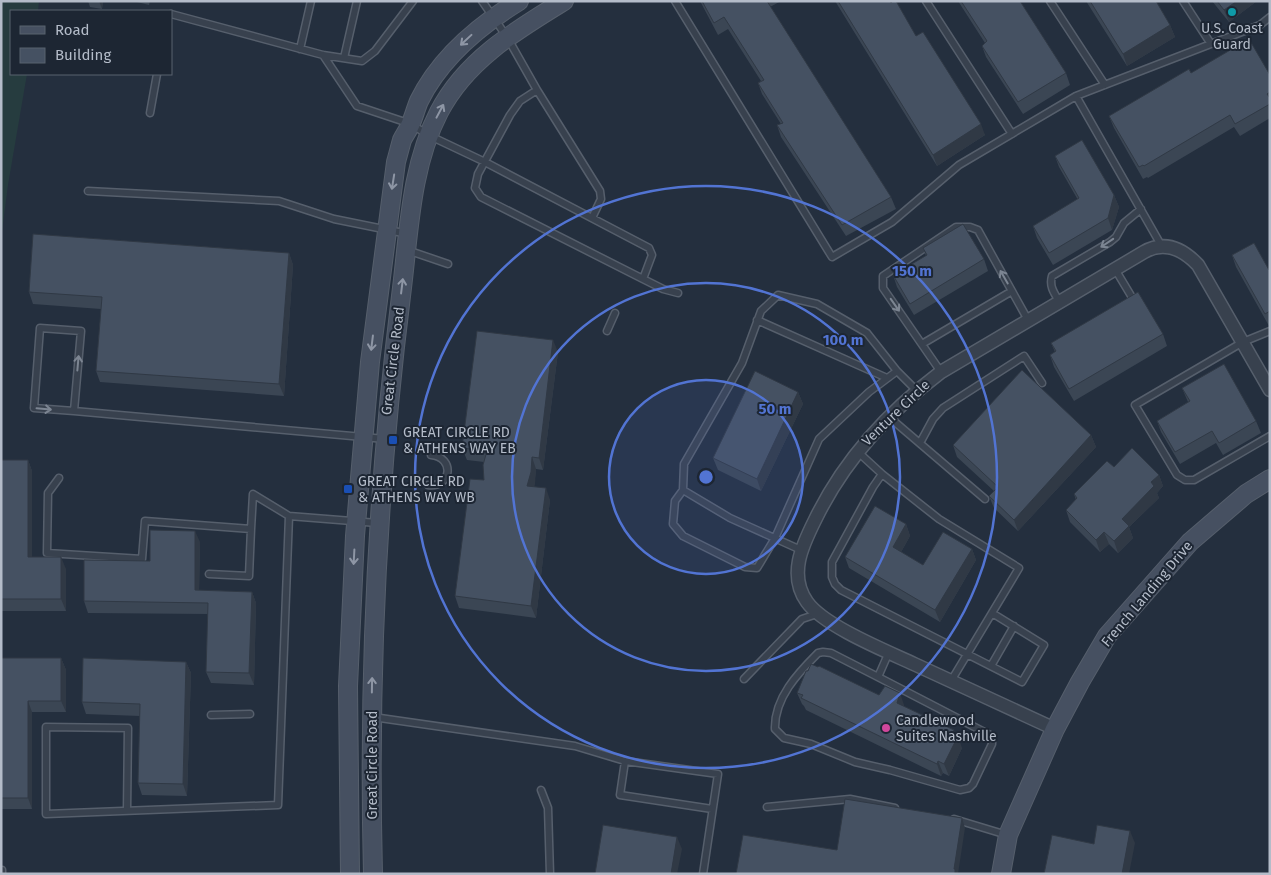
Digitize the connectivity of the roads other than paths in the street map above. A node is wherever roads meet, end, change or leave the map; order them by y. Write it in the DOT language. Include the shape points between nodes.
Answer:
graph roads {
  1 [pos="311,1"];
  2 [pos="356,1"];
  3 [pos="413,1"];
  4 [pos="482,1"];
  5 [pos="519,1"];
  6 [pos="564,1"];
  7 [pos="675,1"];
  8 [pos="926,1"];
  9 [pos="1050,1"];
  10 [pos="1183,1"];
  11 [pos="172,14"];
  12 [pos="1270,17"];
  13 [pos="494,18"];
  14 [pos="507,37"];
  15 [pos="1211,44"];
  16 [pos="300,48"];
  17 [pos="323,55"];
  18 [pos="344,58"];
  19 [pos="157,75"];
  20 [pos="1105,85"];
  21 [pos="537,90"];
  22 [pos="1076,96"];
  23 [pos="150,113"];
  24 [pos="410,124"];
  25 [pos="1012,134"];
  26 [pos="428,135"];
  27 [pos="485,162"];
  28 [pos="88,191"];
  29 [pos="1141,209"];
  30 [pos="592,218"];
  31 [pos="386,230"];
  32 [pos="408,242"];
  33 [pos="1161,245"];
  34 [pos="448,264"];
  35 [pos="1115,269"];
  36 [pos="643,279"];
  37 [pos="1012,291"];
  38 [pos="678,293"];
  39 [pos="1133,299"];
  40 [pos="1059,301"];
  41 [pos="615,313"];
  42 [pos="758,320"];
  43 [pos="1028,320"];
  44 [pos="607,331"];
  45 [pos="1270,331"];
  46 [pos="1243,342"];
  47 [pos="922,344"];
  48 [pos="897,371"];
  49 [pos="941,372"];
  50 [pos="887,378"];
  51 [pos="1042,383"];
  52 [pos="917,390"];
  53 [pos="1270,390"];
  54 [pos="74,412"];
  55 [pos="889,417"];
  56 [pos="1270,436"];
  57 [pos="363,437"];
  58 [pos="384,439"];
  59 [pos="920,443"];
  60 [pos="858,452"];
  61 [pos="431,455"];
  62 [pos="882,474"];
  63 [pos="58,478"];
  64 [pos="1270,479"];
  65 [pos="428,485"];
  66 [pos="683,490"];
  67 [pos="985,499"];
  68 [pos="288,516"];
  69 [pos="356,521"];
  70 [pos="378,524"];
  71 [pos="251,529"];
  72 [pos="775,538"];
  73 [pos="801,550"];
  74 [pos="209,574"];
  75 [pos="818,613"];
  76 [pos="992,613"];
  77 [pos="1014,626"];
  78 [pos="889,652"];
  79 [pos="967,654"];
  80 [pos="991,666"];
  81 [pos="878,677"];
  82 [pos="744,679"];
  83 [pos="950,681"];
  84 [pos="211,714"];
  85 [pos="250,714"];
  86 [pos="371,717"];
  87 [pos="1055,729"];
  88 [pos="625,761"];
  89 [pos="541,790"];
  90 [pos="767,807"];
  91 [pos="712,809"];
  92 [pos="905,810"];
  93 [pos="127,811"];
  94 [pos="951,818"];
  95 [pos="1008,835"];
  96 [pos="350,874"];
  97 [pos="373,874"];
  98 [pos="550,874"];
  99 [pos="702,874"];
  100 [pos="1001,874"];
  1 -- 16 [label="lane"];
  2 -- 18 [label="lane"];
  3 -- 18 [label="lane" via="375,51 362,60"];
  4 -- 13 [label="lane"];
  5 -- 13 [label="street, Great Circle Road"];
  6 -- 14 [label="street, Great Circle Road"];
  7 -- 25 [label="lane" via="832,257 892,222 959,165"];
  8 -- 25 [label="lane"];
  9 -- 20 [label="lane"];
  10 -- 15 [label="lane"];
  11 -- 16 [label="lane"];
  12 -- 15 [label="lane" via="1260,25"];
  13 -- 14 [label="lane"];
  13 -- 24 [label="street, Great Circle Road, one-way" via="445,63 419,101"];
  14 -- 21 [label="lane"];
  26 -- 14 [label="street, Great Circle Road, one-way" via="449,93 463,76"];
  15 -- 20 [label="lane"];
  16 -- 17 [label="lane"];
  17 -- 18 [label="lane"];
  17 -- 24 [label="lane" via="357,106"];
  19 -- 23 [label="lane"];
  20 -- 22 [label="lane"];
  21 -- 27 [label="lane" via="520,101"];
  21 -- 30 [label="lane" via="600,191 601,199"];
  22 -- 25 [label="lane"];
  22 -- 29 [label="lane"];
  24 -- 26 [label="lane"];
  24 -- 31 [label="street, Great Circle Road, one-way" via="396,162"];
  26 -- 27 [label="lane"];
  26 -- 32 [label="street, Great Circle Road" via="415,184"];
  27 -- 30 [label="lane"];
  27 -- 36 [label="lane" via="475,188 481,197"];
  28 -- 31 [label="lane" via="279,201 334,219"];
  29 -- 33 [label="lane"];
  29 -- 40 [label="lane, one-way" via="1124,223 1110,242 1052,276 1052,291"];
  30 -- 36 [label="lane" via="649,248 652,255"];
  31 -- 32 [label="lane"];
  31 -- 57 [label="street, Great Circle Road, one-way"];
  32 -- 34 [label="lane"];
  58 -- 32 [label="street, Great Circle Road, one-way"];
  33 -- 35 [label="street, Venture Circle"];
  33 -- 46 [label="street" via="1184,252 1198,266"];
  35 -- 39 [label="lane"];
  35 -- 40 [label="street, Venture Circle"];
  36 -- 38 [label="lane"];
  37 -- 43 [label="lane"];
  37 -- 47 [label="lane"];
  37 -- 47 [label="lane, one-way" via="978,230 956,227 883,276 883,288"];
  40 -- 43 [label="street, Venture Circle"];
  41 -- 44 [label="lane"];
  42 -- 48 [label="lane" via="761,311 778,295 817,304 867,333"];
  42 -- 50 [label="lane"];
  42 -- 66 [label="lane" via="742,363 684,464"];
  43 -- 49 [label="street, Venture Circle"];
  45 -- 46 [label="lane"];
  46 -- 53 [label="street"];
  46 -- 56 [label="lane" via="1135,406 1178,474 1186,480 1194,480"];
  47 -- 49 [label="lane"];
  48 -- 50 [label="lane"];
  48 -- 52 [label="lane"];
  49 -- 52 [label="street, Venture Circle"];
  50 -- 72 [label="lane" via="819,439"];
  51 -- 59 [label="lane" via="1024,356 943,408"];
  52 -- 55 [label="street, Venture Circle"];
  54 -- 54 [label="lane, one-way" via="81,331 40,328 34,408"];
  54 -- 57 [label="lane"];
  55 -- 59 [label="lane"];
  55 -- 60 [label="street, Venture Circle"];
  57 -- 58 [label="lane"];
  57 -- 69 [label="street, Great Circle Road"];
  58 -- 70 [label="street, Great Circle Road"];
  59 -- 67 [label="lane"];
  60 -- 62 [label="lane"];
  60 -- 73 [label="street, Venture Circle" via="841,473"];
  61 -- 65 [label="lane" via="443,460 447,474 441,483"];
  62 -- 76 [label="lane" via="939,519 1019,568"];
  62 -- 79 [label="lane" via="835,554 831,569 835,584"];
  63 -- 71 [label="lane" via="48,493 47,553 142,559 144,521"];
  64 -- 87 [label="street, French Landing Drive" via="1246,494 1190,542 1108,636"];
  66 -- 72 [label="lane" via="730,518"];
  66 -- 72 [label="lane" via="675,501 673,524 682,536 745,567 758,568"];
  68 -- 69 [label="lane"];
  68 -- 71 [label="lane" via="253,494"];
  68 -- 93 [label="lane" via="278,804"];
  69 -- 70 [label="lane"];
  69 -- 96 [label="street, Great Circle Road, one-way" via="348,686"];
  86 -- 70 [label="street, Great Circle Road, one-way"];
  71 -- 74 [label="lane" via="249,576"];
  72 -- 73 [label="lane"];
  73 -- 75 [label="street, Venture Circle" via="797,570 799,586"];
  75 -- 78 [label="street, Venture Circle"];
  75 -- 82 [label="lane" via="802,619"];
  76 -- 77 [label="lane"];
  76 -- 79 [label="lane"];
  77 -- 80 [label="lane"];
  77 -- 80 [label="lane" via="1044,645 1022,682"];
  78 -- 81 [label="lane"];
  78 -- 83 [label="street, Venture Circle"];
  79 -- 80 [label="lane"];
  79 -- 83 [label="lane"];
  81 -- 81 [label="lane" via="992,736 992,744 969,788 960,790 855,762 812,744 784,738 775,729 785,691 818,653 831,654"];
  83 -- 87 [label="street, Venture Circle"];
  84 -- 85 [label="lane"];
  86 -- 88 [label="lane" via="575,746"];
  86 -- 97 [label="street, Great Circle Road"];
  87 -- 95 [label="street, French Landing Drive"];
  88 -- 91 [label="lane" via="620,795"];
  88 -- 91 [label="lane" via="718,774"];
  89 -- 98 [label="lane" via="548,808"];
  90 -- 92 [label="lane" via="850,799"];
  91 -- 99 [label="lane"];
  93 -- 93 [label="lane" via="46,814 46,727 128,728"];
  94 -- 95 [label="lane"];
  95 -- 100 [label="street, French Landing Drive"];
}
